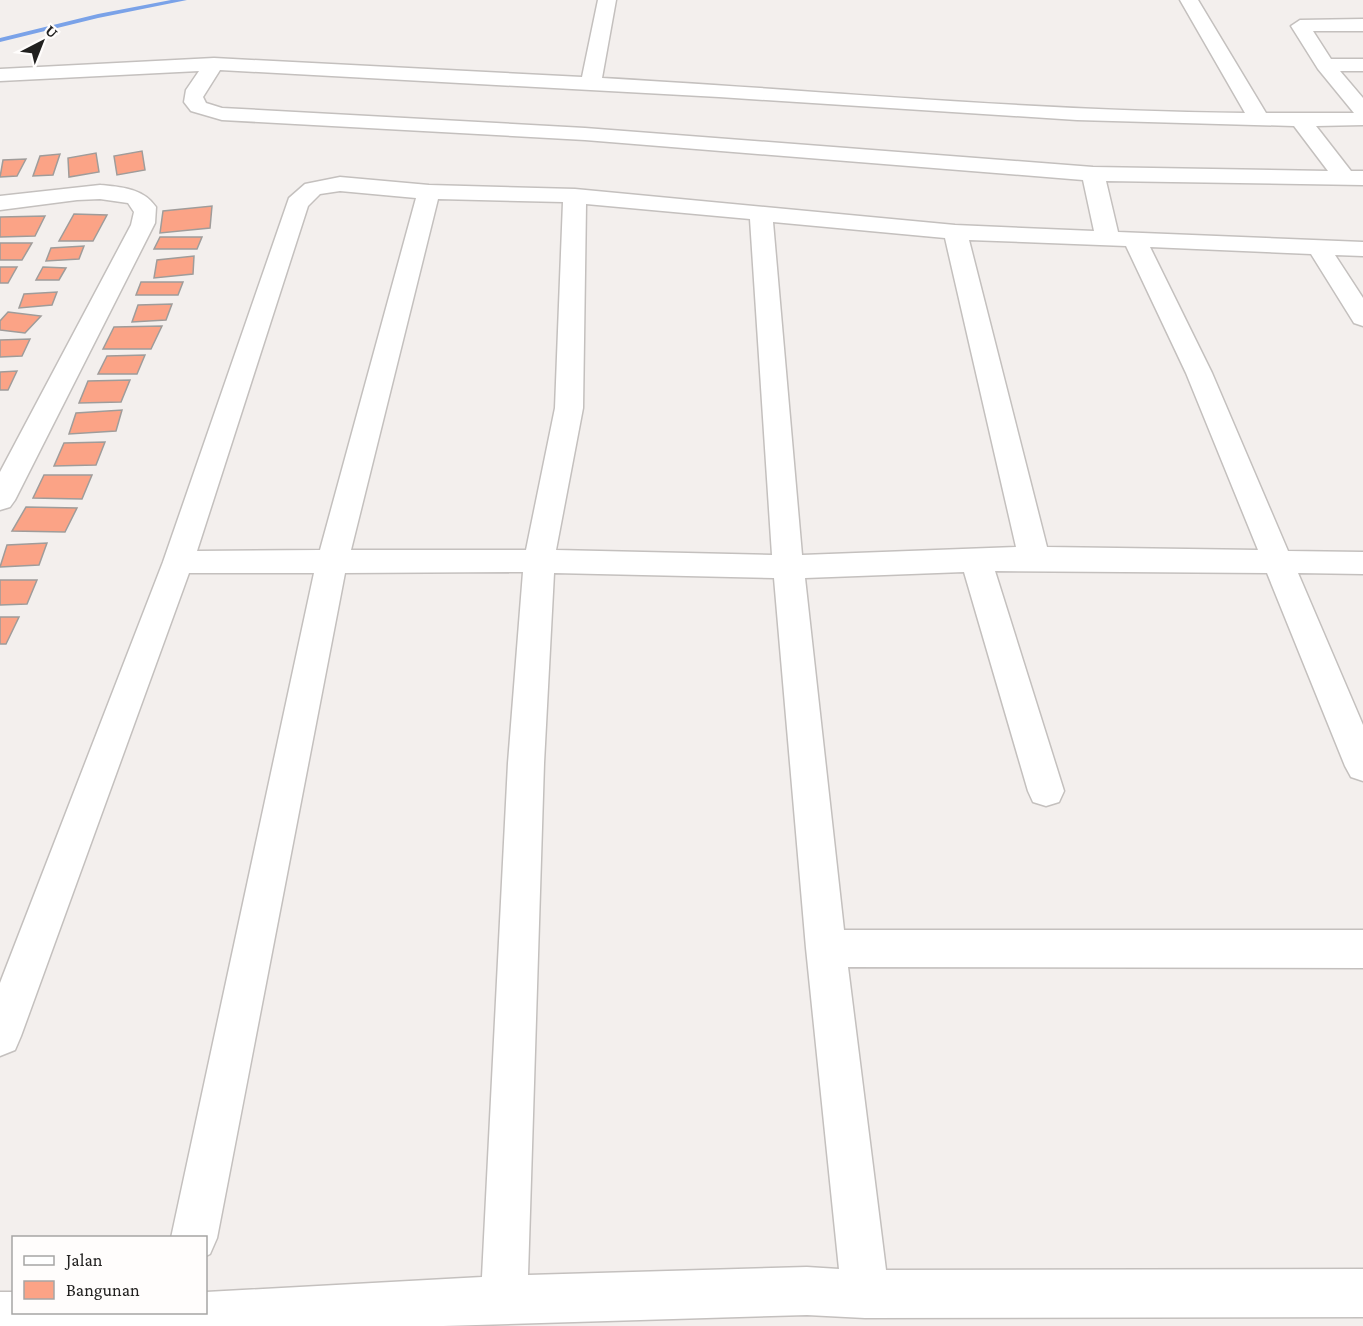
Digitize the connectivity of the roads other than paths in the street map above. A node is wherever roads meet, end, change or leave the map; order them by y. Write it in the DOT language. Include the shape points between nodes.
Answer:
graph roads {
  1 [pos="607,0"];
  2 [pos="1189,0"];
  3 [pos="1360,18"];
  4 [pos="214,64"];
  5 [pos="1325,65"];
  6 [pos="1363,65"];
  7 [pos="0,75"];
  8 [pos="595,82"];
  9 [pos="1363,111"];
  10 [pos="1363,119"];
  11 [pos="1259,120"];
  12 [pos="1300,120"];
  13 [pos="585,134"];
  14 [pos="1093,174"];
  15 [pos="1354,178"];
  16 [pos="429,192"];
  17 [pos="575,196"];
  18 [pos="0,203"];
  19 [pos="760,214"];
  20 [pos="955,232"];
  21 [pos="1108,240"];
  22 [pos="1136,241"];
  23 [pos="1319,248"];
  24 [pos="1363,249"];
  25 [pos="1363,318"];
  26 [pos="0,500"];
  27 [pos="1034,558"];
  28 [pos="976,560"];
  29 [pos="539,561"];
  30 [pos="178,562"];
  31 [pos="1276,562"];
  32 [pos="332,563"];
  33 [pos="1363,563"];
  34 [pos="788,567"];
  35 [pos="1363,766"];
  36 [pos="1046,791"];
  37 [pos="826,948"];
  38 [pos="1363,949"];
  39 [pos="0,1036"];
  40 [pos="194,1236"];
  41 [pos="1363,1293"];
  42 [pos="865,1294"];
  43 [pos="504,1299"];
  44 [pos="198,1314"];
  45 [pos="207,1314"];
  46 [pos="178,1315"];
  47 [pos="0,1316"];
  1 -- 8 [label="street"];
  2 -- 11 [label="street"];
  3 -- 5 [label="street" via="1300,27"];
  4 -- 7 [label="street"];
  4 -- 8 [label="street"];
  4 -- 13 [label="street" via="192,97 198,109 222,114"];
  5 -- 6 [label="street"];
  5 -- 9 [label="street"];
  8 -- 11 [label="street" via="1091,115"];
  8 -- 13 [label="street"];
  10 -- 12 [label="street"];
  11 -- 12 [label="street"];
  12 -- 15 [label="street"];
  13 -- 14 [label="street"];
  14 -- 15 [label="street"];
  14 -- 21 [label="street"];
  16 -- 17 [label="street"];
  16 -- 30 [label="street" via="326,185 313,189 297,203"];
  16 -- 32 [label="street"];
  17 -- 19 [label="street"];
  17 -- 29 [label="street" via="569,408"];
  18 -- 26 [label="street" via="102,192 137,199 146,214"];
  19 -- 20 [label="street"];
  19 -- 34 [label="street"];
  20 -- 21 [label="street"];
  20 -- 27 [label="street"];
  21 -- 22 [label="street"];
  22 -- 23 [label="street"];
  22 -- 31 [label="street" via="1199,373"];
  23 -- 24 [label="street"];
  23 -- 25 [label="street"];
  27 -- 28 [label="street"];
  27 -- 31 [label="street"];
  28 -- 34 [label="street"];
  28 -- 36 [label="street"];
  29 -- 32 [label="street"];
  29 -- 34 [label="street"];
  29 -- 43 [label="street" via="526,763"];
  30 -- 32 [label="street"];
  30 -- 39 [label="street"];
  31 -- 33 [label="street"];
  31 -- 35 [label="street"];
  32 -- 40 [label="street"];
  34 -- 37 [label="street"];
  37 -- 38 [label="street"];
  37 -- 42 [label="street"];
  41 -- 42 [label="street"];
  42 -- 43 [label="street" via="807,1291"];
  43 -- 45 [label="street"];
  44 -- 46 [label="street"];
  46 -- 47 [label="street"];
}
